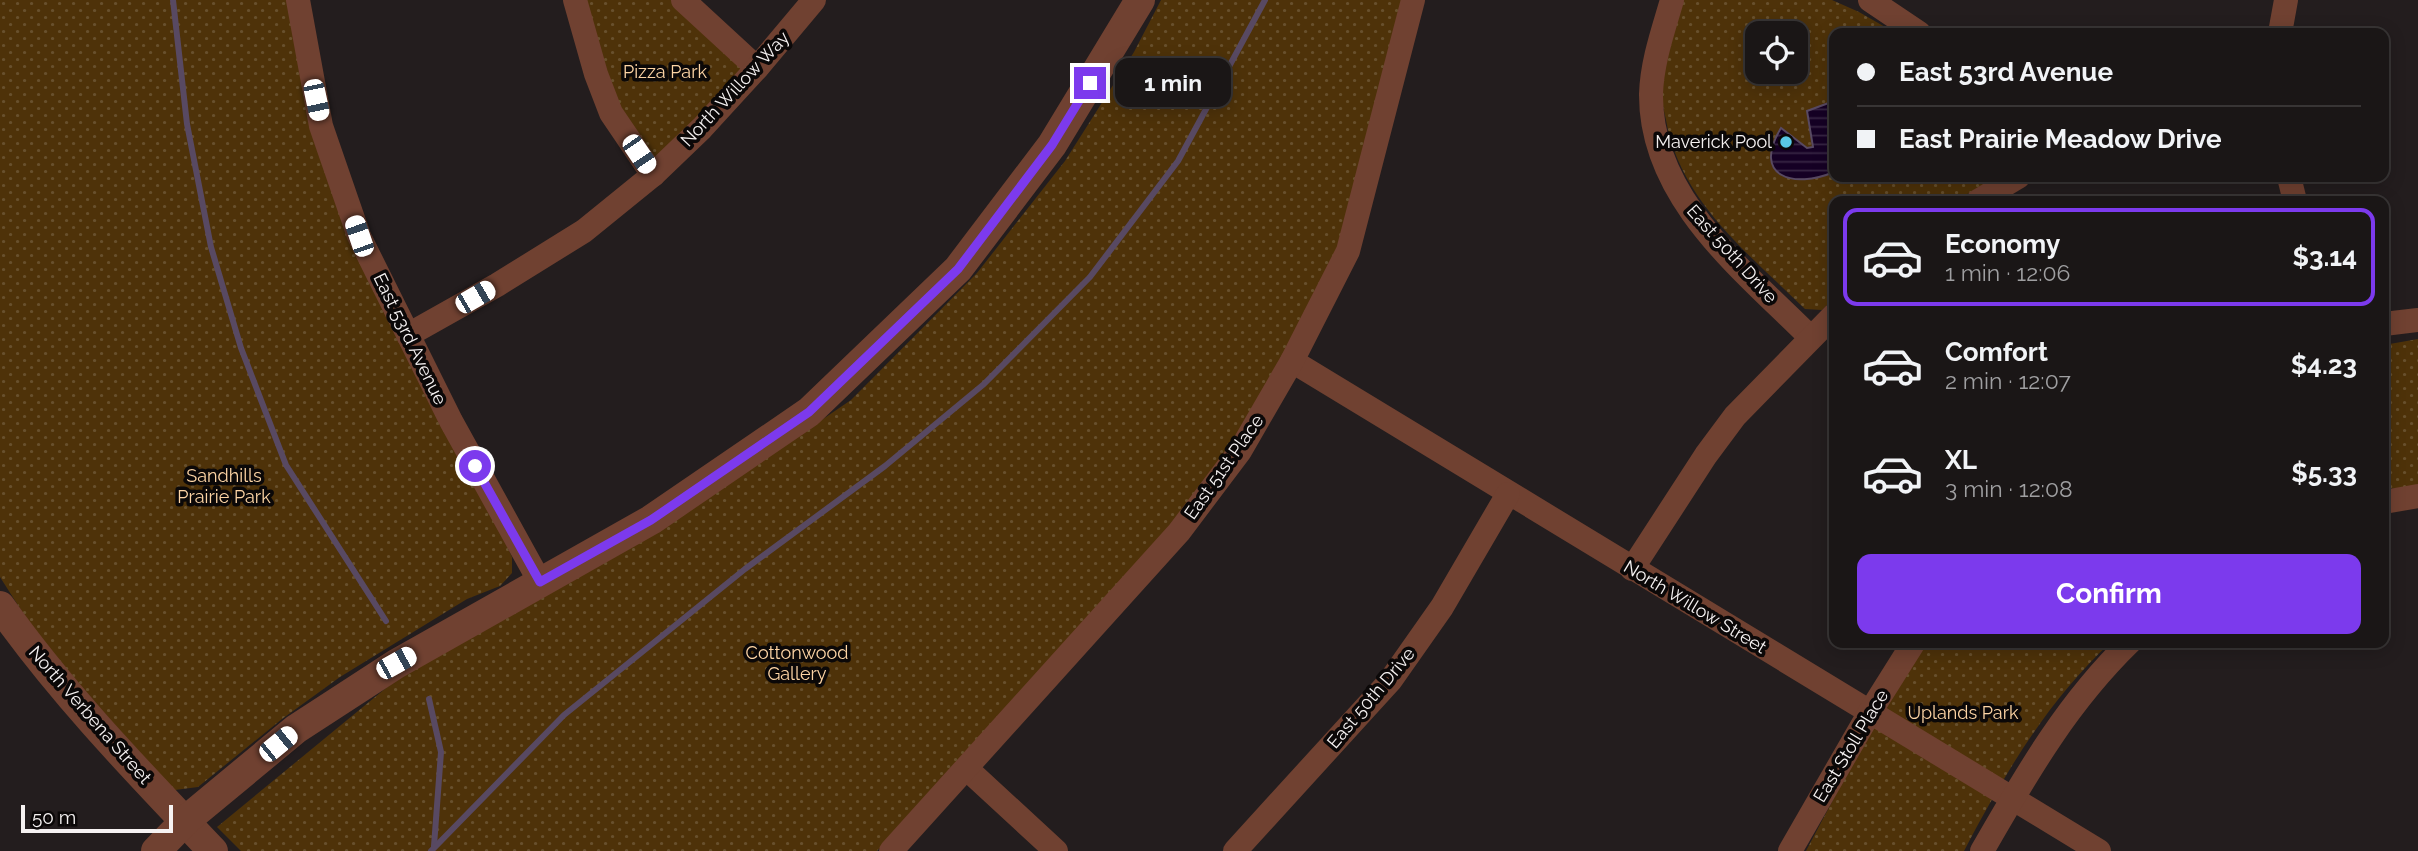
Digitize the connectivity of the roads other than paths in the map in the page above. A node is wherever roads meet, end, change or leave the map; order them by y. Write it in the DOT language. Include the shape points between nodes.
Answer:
graph roads {
  1 [pos="298,0"];
  2 [pos="575,0"];
  3 [pos="683,0"];
  4 [pos="814,0"];
  5 [pos="1140,0"];
  6 [pos="1413,0"];
  7 [pos="1672,0"];
  8 [pos="1870,0"];
  9 [pos="2286,0"];
  10 [pos="1912,28"];
  11 [pos="2281,28"];
  12 [pos="757,68"];
  13 [pos="653,175"];
  14 [pos="2008,182"];
  15 [pos="1986,196"];
  16 [pos="1829,320"];
  17 [pos="2418,320"];
  18 [pos="2389,323"];
  19 [pos="408,335"];
  20 [pos="1810,337"];
  21 [pos="1292,361"];
  22 [pos="1508,494"];
  23 [pos="2418,496"];
  24 [pos="2389,501"];
  25 [pos="1632,569"];
  26 [pos="540,582"];
  27 [pos="0,606"];
  28 [pos="1910,648"];
  29 [pos="2124,648"];
  30 [pos="1870,712"];
  31 [pos="967,769"];
  32 [pos="2013,798"];
  33 [pos="185,821"];
  34 [pos="156,851"];
  35 [pos="213,851"];
  36 [pos="891,851"];
  37 [pos="1056,851"];
  38 [pos="1235,851"];
  39 [pos="1790,851"];
  40 [pos="1982,851"];
  41 [pos="2099,851"];
  1 -- 19 [label="street, East 53rd Avenue" via="321,126 359,236"];
  2 -- 13 [label="street" via="611,113"];
  3 -- 12 [label="street"];
  4 -- 12 [label="street, North Willow Way"];
  5 -- 26 [label="street" via="1052,145 958,269 809,412 651,520"];
  6 -- 21 [label="street, East 51st Place" via="1348,251"];
  7 -- 20 [label="street, East 50th Drive" via="1651,94 1663,160 1679,194 1711,236"];
  8 -- 10 [label="street"];
  9 -- 11 [label="street"];
  12 -- 13 [label="street, North Willow Way"];
  13 -- 19 [label="street, North Willow Way" via="584,231"];
  14 -- 15 [label="street"];
  16 -- 20 [label="street"];
  17 -- 18 [label="street"];
  19 -- 26 [label="street, East 53rd Avenue"];
  20 -- 25 [label="street" via="1735,416"];
  21 -- 22 [label="street, North Willow Street"];
  21 -- 31 [label="street, East 51st Place" via="1240,451 1179,532"];
  22 -- 25 [label="street, North Willow Street"];
  22 -- 38 [label="street, East 50th Drive" via="1442,607 1390,681"];
  23 -- 24 [label="street"];
  25 -- 30 [label="street, North Willow Street"];
  26 -- 33 [label="street" via="396,663 296,729"];
  27 -- 33 [label="street, North Verbena Street" via="86,716"];
  28 -- 30 [label="street, East Stoll Place"];
  29 -- 32 [label="street" via="2078,698"];
  30 -- 32 [label="street, North Willow Street"];
  30 -- 39 [label="street, East Stoll Place"];
  31 -- 36 [label="street, East 51st Place"];
  31 -- 37 [label="street"];
  32 -- 40 [label="street"];
  32 -- 41 [label="street, North Willow Street"];
  33 -- 34 [label="street"];
  33 -- 35 [label="street, North Verbena Street"];
}
